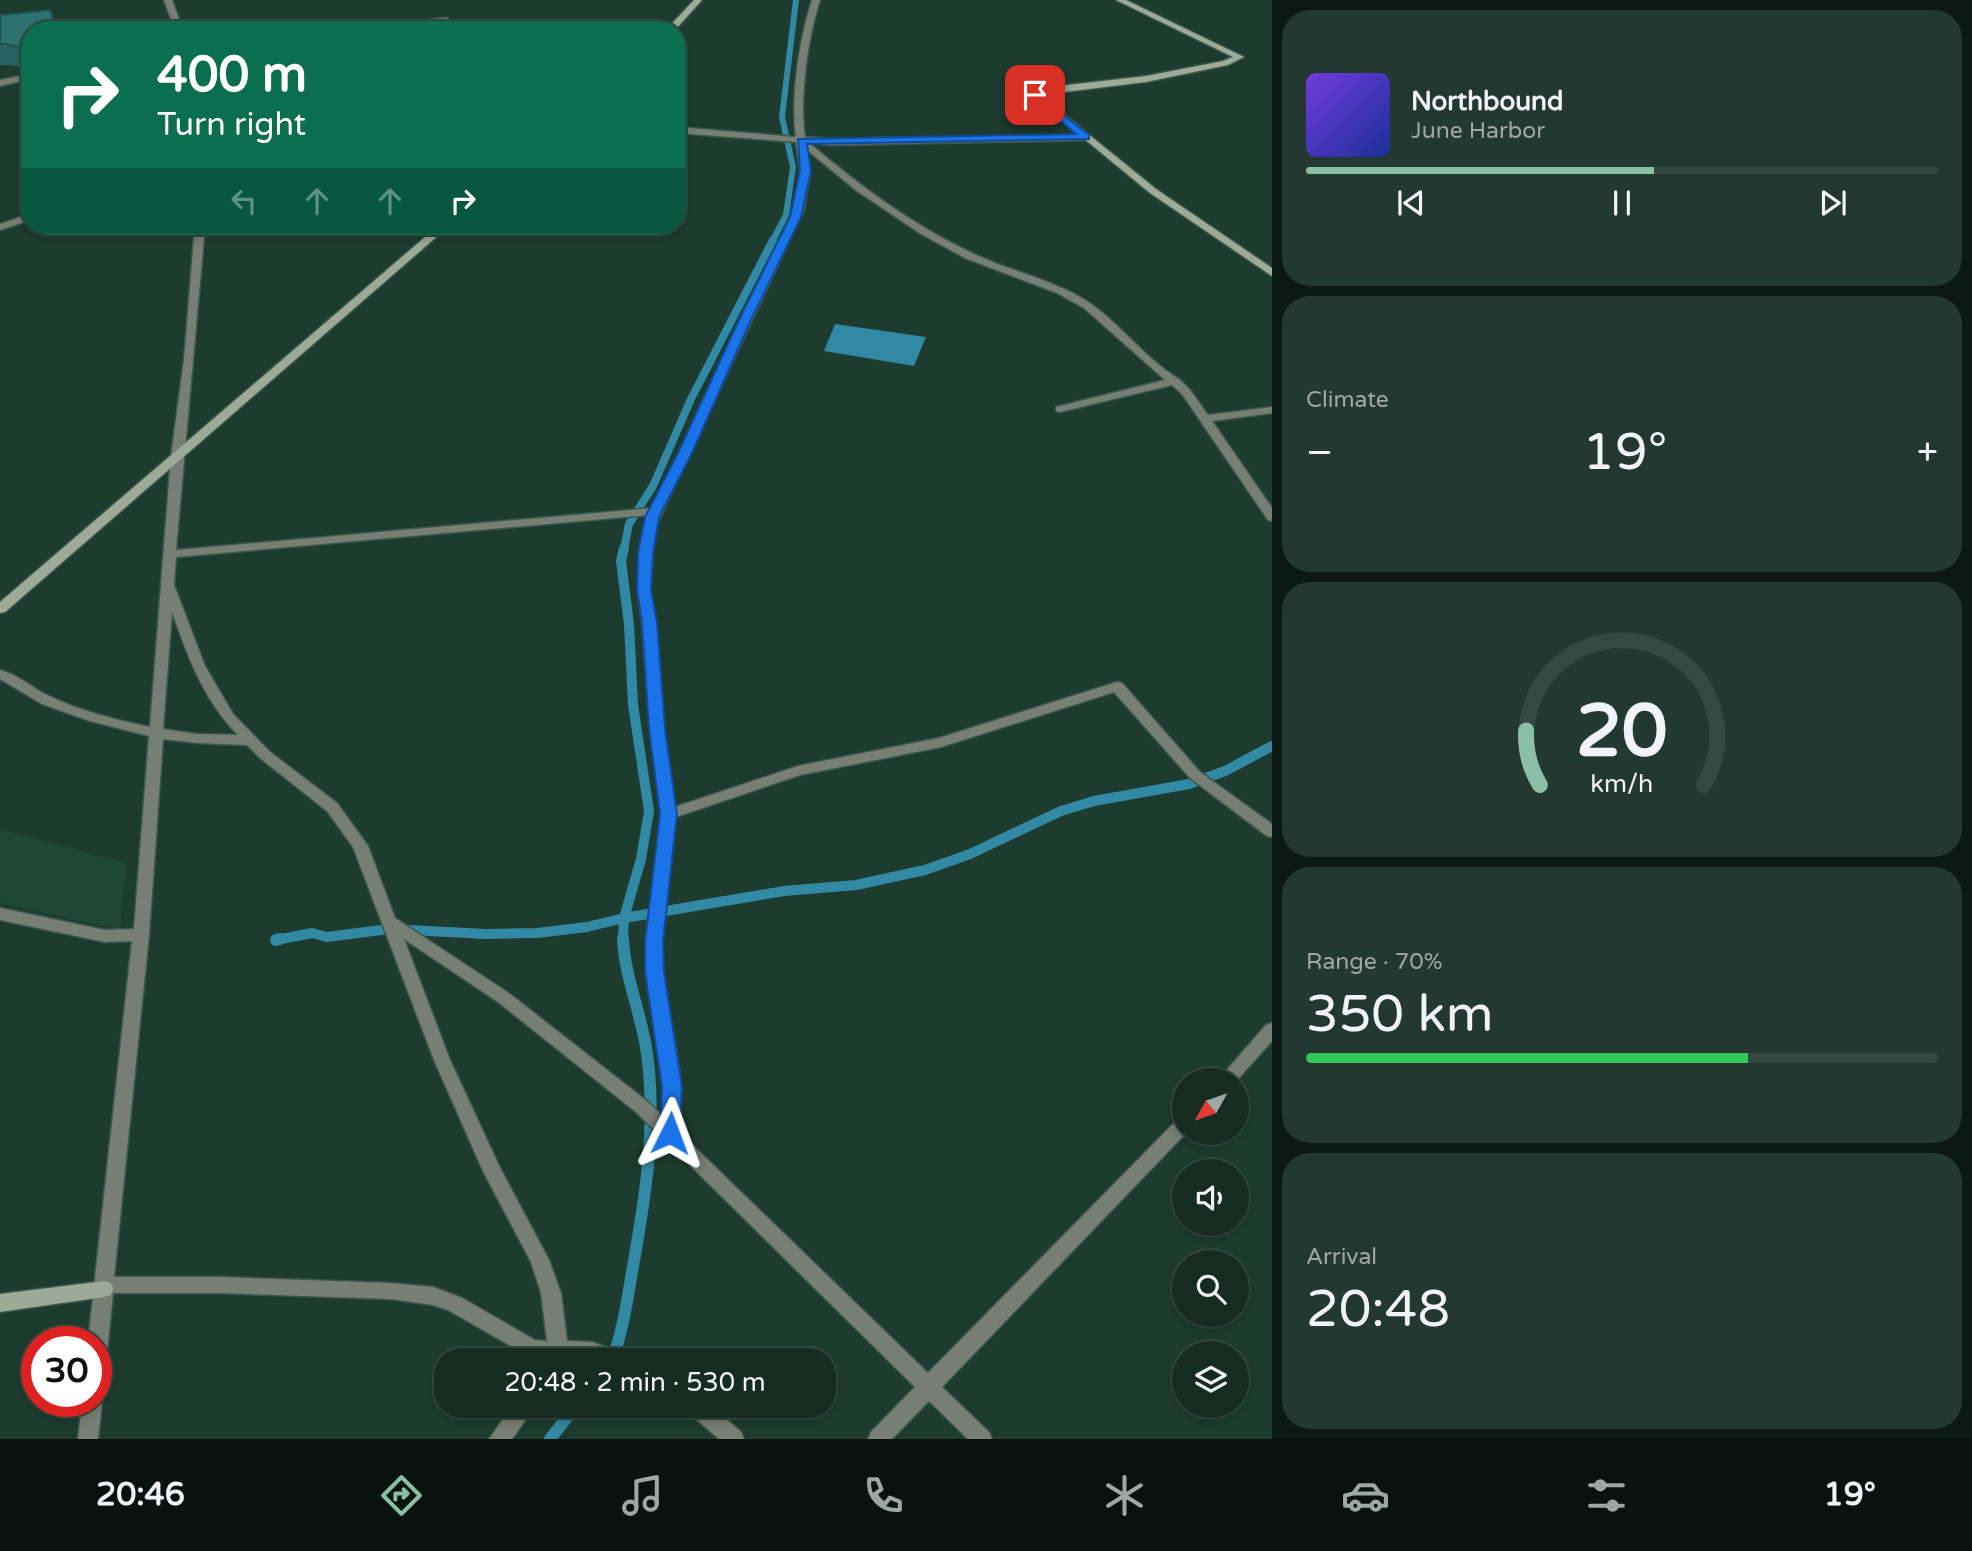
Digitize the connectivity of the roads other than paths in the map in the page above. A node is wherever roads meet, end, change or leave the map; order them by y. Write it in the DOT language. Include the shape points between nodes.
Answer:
graph roads {
  1 [pos="168,0"];
  2 [pos="698,0"];
  3 [pos="816,0"];
  4 [pos="1120,0"];
  5 [pos="445,20"];
  6 [pos="176,21"];
  7 [pos="435,21"];
  8 [pos="678,21"];
  9 [pos="21,78"];
  10 [pos="0,83"];
  11 [pos="686,131"];
  12 [pos="1086,137"];
  13 [pos="800,141"];
  14 [pos="21,220"];
  15 [pos="0,227"];
  16 [pos="199,235"];
  17 [pos="434,235"];
  18 [pos="1272,273"];
  19 [pos="1175,381"];
  20 [pos="1060,410"];
  21 [pos="1272,410"];
  22 [pos="1204,419"];
  23 [pos="177,456"];
  24 [pos="655,511"];
  25 [pos="1272,517"];
  26 [pos="170,554"];
  27 [pos="168,582"];
  28 [pos="0,609"];
  29 [pos="0,674"];
  30 [pos="157,733"];
  31 [pos="249,740"];
  32 [pos="669,814"];
  33 [pos="1272,832"];
  34 [pos="0,914"];
  35 [pos="390,922"];
  36 [pos="141,935"];
  37 [pos="1272,1030"];
  38 [pos="1237,1068"];
  39 [pos="670,1133"];
  40 [pos="1172,1136"];
  41 [pos="104,1287"];
  42 [pos="0,1303"];
  43 [pos="100,1326"];
  44 [pos="530,1348"];
  45 [pos="555,1348"];
  46 [pos="929,1387"];
  47 [pos="90,1417"];
  48 [pos="516,1418"];
  49 [pos="710,1418"];
  50 [pos="88,1439"];
  51 [pos="499,1439"];
  52 [pos="734,1439"];
  53 [pos="878,1439"];
  54 [pos="982,1439"];
  1 -- 6 [label="street"];
  2 -- 8 [label="street"];
  3 -- 13 [label="street" via="799,92"];
  4 -- 12 [label="street" via="1240,57 1146,79 1034,94"];
  5 -- 7 [label="street"];
  9 -- 10 [label="street"];
  11 -- 13 [label="street"];
  12 -- 13 [label="street"];
  12 -- 18 [label="street" via="1153,191"];
  13 -- 19 [label="street" via="862,191 954,248 1080,301"];
  13 -- 24 [label="street" via="805,171 796,217"];
  14 -- 15 [label="street"];
  16 -- 23 [label="street"];
  17 -- 23 [label="street"];
  19 -- 20 [label="street"];
  19 -- 22 [label="street"];
  21 -- 22 [label="street"];
  22 -- 25 [label="street"];
  23 -- 26 [label="street"];
  23 -- 28 [label="street"];
  24 -- 26 [label="street"];
  24 -- 32 [label="street" via="643,577"];
  26 -- 27 [label="street"];
  27 -- 30 [label="street"];
  27 -- 31 [label="street" via="206,684"];
  29 -- 30 [label="street" via="49,702"];
  30 -- 31 [label="street"];
  30 -- 36 [label="street"];
  31 -- 35 [label="street" via="342,819 360,846"];
  32 -- 33 [label="street" via="798,771 941,742 1117,686 1195,775"];
  32 -- 39 [label="street" via="654,962 672,1087"];
  34 -- 36 [label="street" via="105,936"];
  35 -- 39 [label="street" via="545,1028"];
  35 -- 45 [label="street" via="442,1060 492,1171 540,1260 551,1293"];
  36 -- 41 [label="street"];
  37 -- 38 [label="street"];
  39 -- 46 [label="street"];
  40 -- 46 [label="street"];
  41 -- 42 [label="street"];
  41 -- 43 [label="street"];
  41 -- 44 [label="street" via="193,1284 433,1296"];
  46 -- 53 [label="street"];
  46 -- 54 [label="street"];
  47 -- 50 [label="street"];
  48 -- 51 [label="street"];
  49 -- 52 [label="street"];
}
